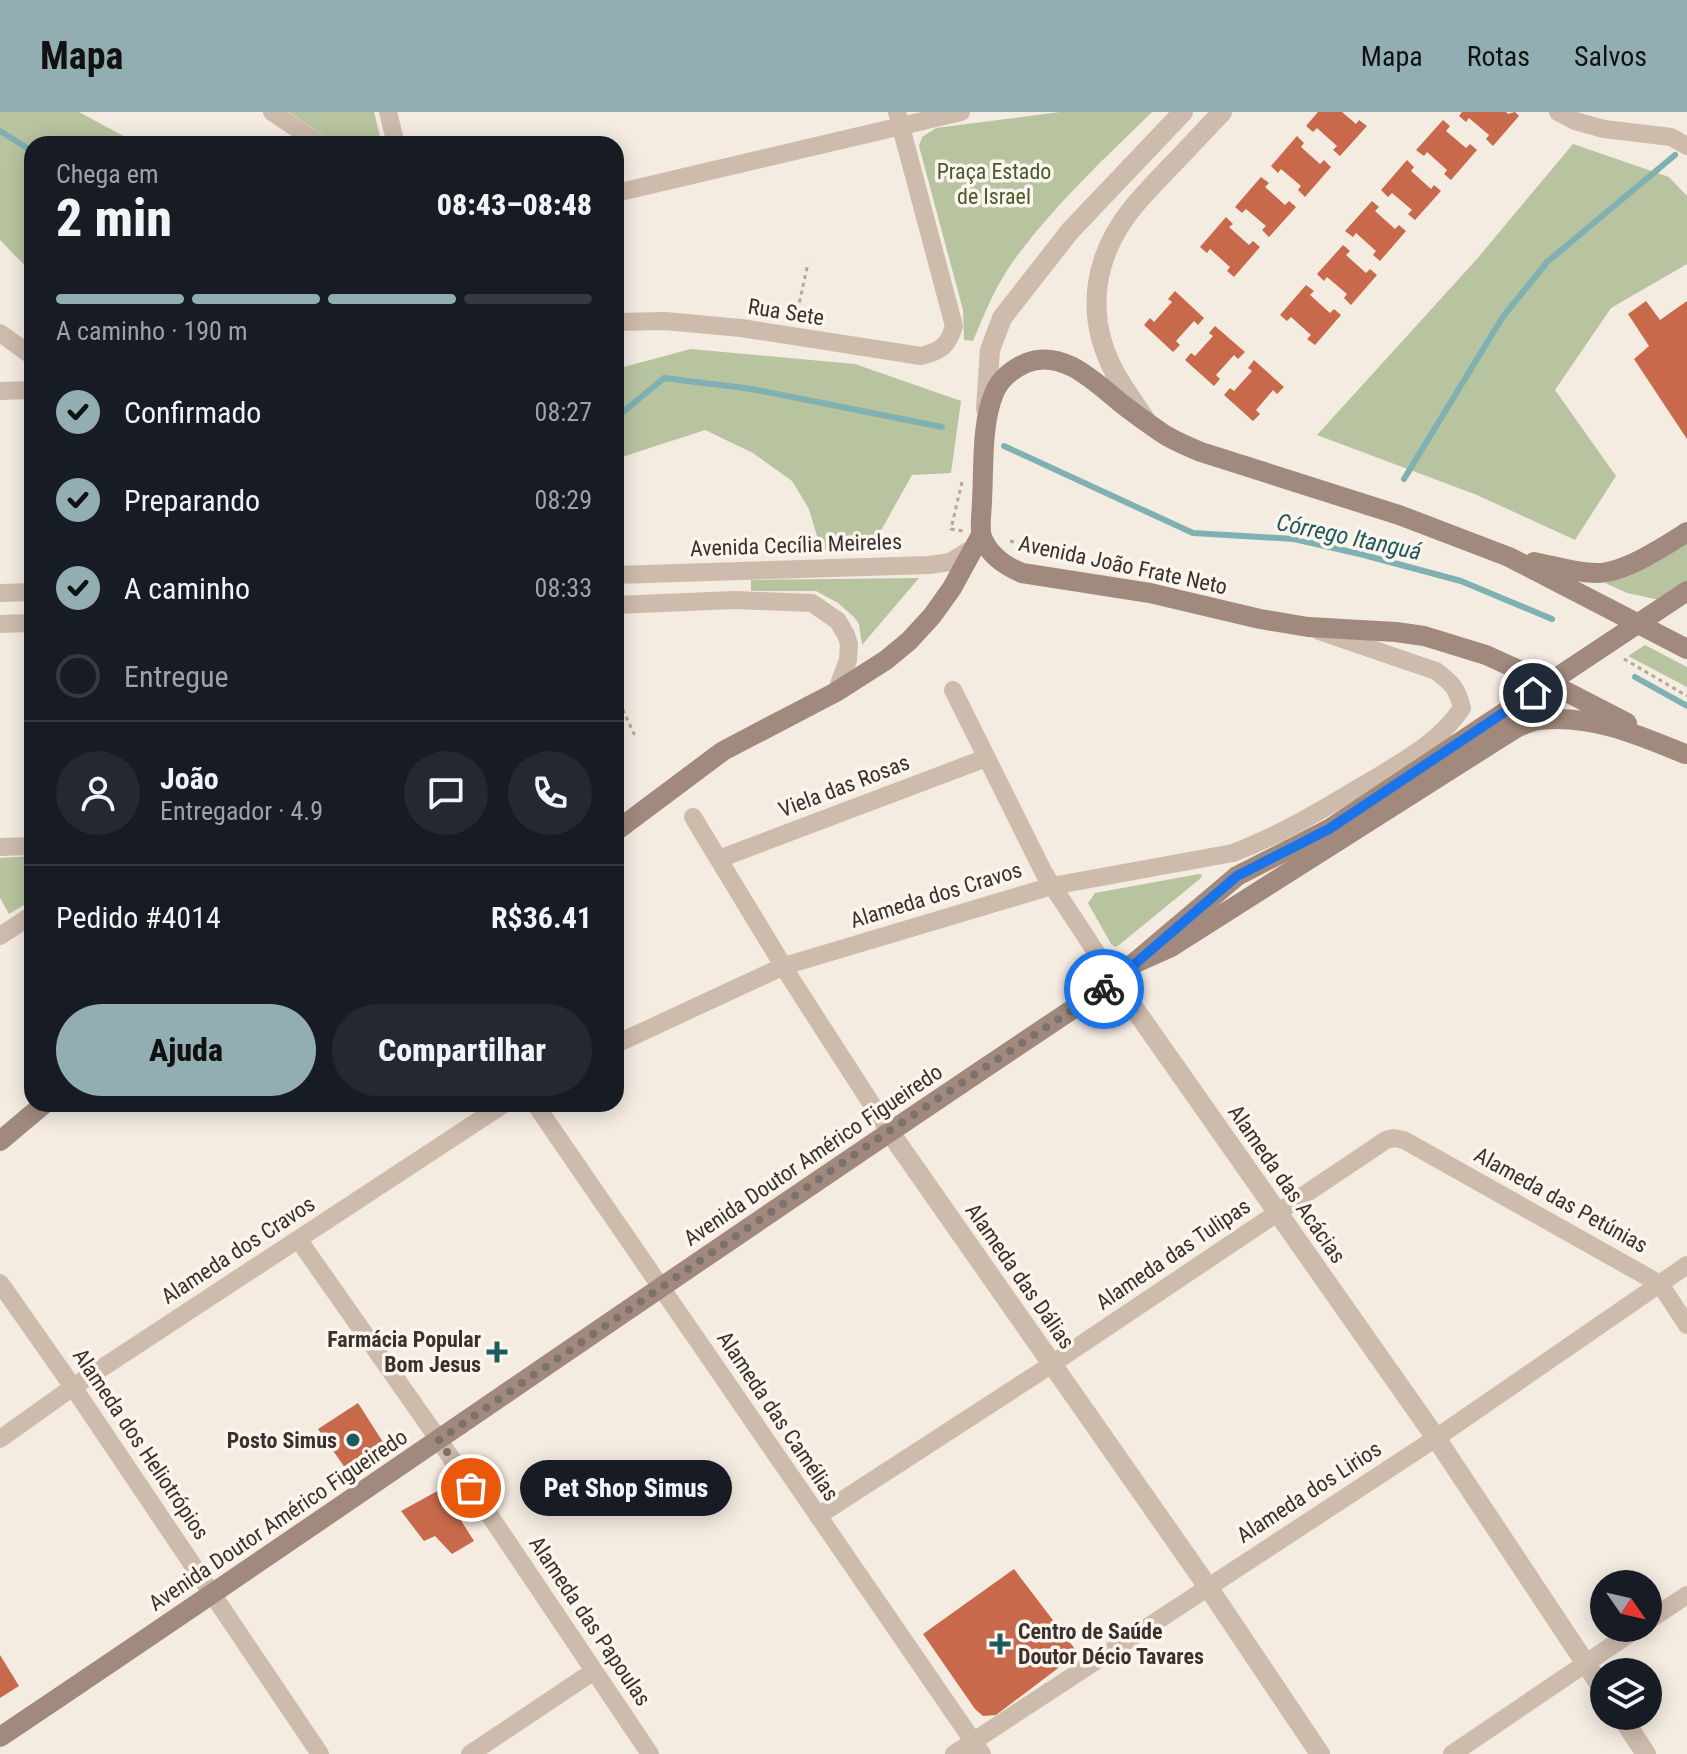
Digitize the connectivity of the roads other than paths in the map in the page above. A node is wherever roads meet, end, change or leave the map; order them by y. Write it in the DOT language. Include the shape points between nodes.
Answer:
graph roads {
  1 [pos="272,112"];
  2 [pos="388,112"];
  3 [pos="961,112"];
  4 [pos="1183,112"];
  5 [pos="1222,112"];
  6 [pos="1558,112"];
  7 [pos="1576,116"];
  8 [pos="898,118"];
  9 [pos="308,136"];
  10 [pos="394,136"];
  11 [pos="1687,146"];
  12 [pos="624,191"];
  13 [pos="624,322"];
  14 [pos="0,333"];
  15 [pos="24,350"];
  16 [pos="24,390"];
  17 [pos="0,391"];
  18 [pos="1147,422"];
  19 [pos="985,433"];
  20 [pos="1687,532"];
  21 [pos="977,542"];
  22 [pos="1509,557"];
  23 [pos="734,571"];
  24 [pos="624,575"];
  25 [pos="1687,591"];
  26 [pos="24,592"];
  27 [pos="0,593"];
  28 [pos="734,600"];
  29 [pos="646,604"];
  30 [pos="624,605"];
  31 [pos="624,613"];
  32 [pos="24,623"];
  33 [pos="0,624"];
  34 [pos="1308,627"];
  35 [pos="1687,649"];
  36 [pos="953,690"];
  37 [pos="836,692"];
  38 [pos="1686,754"];
  39 [pos="986,758"];
  40 [pos="693,817"];
  41 [pos="624,825"];
  42 [pos="24,846"];
  43 [pos="0,847"];
  44 [pos="719,859"];
  45 [pos="1052,886"];
  46 [pos="24,920"];
  47 [pos="0,936"];
  48 [pos="1133,964"];
  49 [pos="784,966"];
  50 [pos="1115,981"];
  51 [pos="624,1040"];
  52 [pos="34,1112"];
  53 [pos="492,1112"];
  54 [pos="541,1112"];
  55 [pos="889,1131"];
  56 [pos="1394,1138"];
  57 [pos="0,1141"];
  58 [pos="1278,1213"];
  59 [pos="298,1239"];
  60 [pos="1687,1265"];
  61 [pos="0,1283"];
  62 [pos="1660,1284"];
  63 [pos="661,1286"];
  64 [pos="1687,1325"];
  65 [pos="1053,1364"];
  66 [pos="73,1387"];
  67 [pos="1436,1438"];
  68 [pos="0,1439"];
  69 [pos="439,1440"];
  70 [pos="818,1516"];
  71 [pos="1208,1587"];
  72 [pos="213,1594"];
  73 [pos="1687,1595"];
  74 [pos="1662,1612"];
  75 [pos="1617,1642"];
  76 [pos="1585,1664"];
  77 [pos="594,1671"];
  78 [pos="1590,1671"];
  79 [pos="1630,1730"];
  80 [pos="0,1737"];
  81 [pos="978,1748"];
  82 [pos="320,1754"];
  83 [pos="470,1754"];
  84 [pos="650,1754"];
  85 [pos="954,1754"];
  86 [pos="1320,1754"];
  87 [pos="1452,1754"];
  88 [pos="1646,1754"];
  1 -- 9 [label="street"];
  2 -- 10 [label="street"];
  3 -- 8 [label="street"];
  4 -- 19 [label="street" via="1070,231 1002,318 990,350"];
  5 -- 18 [label="street" via="1134,206 1109,243 1098,277 1097,320 1105,351"];
  6 -- 7 [label="street"];
  7 -- 11 [label="street" via="1604,129 1671,137"];
  8 -- 12 [label="street"];
  8 -- 13 [label="street, Rua Sete" via="954,326 946,345 921,356 741,328"];
  14 -- 15 [label="street"];
  16 -- 17 [label="street"];
  18 -- 19 [label="main road" via="1082,372 1038,359 1012,371 997,387"];
  18 -- 22 [label="main road" via="1201,452 1399,515"];
  19 -- 21 [label="main road"];
  20 -- 22 [label="main road" via="1606,573"];
  21 -- 23 [label="street, Avenida Cecília Meireles" via="950,562 929,565"];
  21 -- 34 [label="main road, Avenida João Frate Neto" via="1022,573 1150,593"];
  21 -- 37 [label="main road" via="952,588 909,641"];
  22 -- 35 [label="main road"];
  23 -- 24 [label="street, Avenida Cecília Meireles"];
  23 -- 28 [label="street"];
  25 -- 48 [label="main road, bridge" via="1329,829 1237,876"];
  26 -- 27 [label="street"];
  28 -- 29 [label="street"];
  28 -- 37 [label="street" via="812,603 838,621 849,644"];
  29 -- 30 [label="street"];
  29 -- 31 [label="street"];
  32 -- 33 [label="street"];
  34 -- 38 [label="main road, Avenida João Frate Neto" via="1424,636 1486,655"];
  34 -- 45 [label="street, Alameda dos Cravos" via="1436,671 1458,691 1462,708 1413,755 1283,832 1233,853"];
  36 -- 39 [label="street, Alameda das Acácias"];
  37 -- 41 [label="main road" via="723,751"];
  38 -- 48 [label="main road, Avenida Doutor Américo Figueiredo" via="1605,725 1537,720 1516,728 1171,947"];
  39 -- 44 [label="street, Viela das Rosas"];
  39 -- 45 [label="street, Alameda das Acácias"];
  40 -- 44 [label="street, Alameda das Dálias"];
  42 -- 43 [label="street"];
  44 -- 49 [label="street, Alameda das Dálias"];
  45 -- 49 [label="street, Alameda dos Cravos"];
  45 -- 50 [label="street, Alameda das Acácias"];
  46 -- 47 [label="street"];
  48 -- 50 [label="main road, Avenida Doutor Américo Figueiredo"];
  49 -- 51 [label="street, Alameda dos Cravos"];
  49 -- 55 [label="street, Alameda das Dálias"];
  50 -- 55 [label="main road, Avenida Doutor Américo Figueiredo"];
  50 -- 58 [label="street, Alameda das Acácias"];
  52 -- 57 [label="main road"];
  53 -- 59 [label="street, Alameda dos Cravos"];
  54 -- 63 [label="street, Alameda das Camélias"];
  55 -- 63 [label="main road, Avenida Doutor Américo Figueiredo"];
  55 -- 65 [label="street, Alameda das Dálias"];
  56 -- 58 [label="street, Alameda das Tulipas"];
  56 -- 62 [label="street, Alameda das Petúnias"];
  58 -- 65 [label="street, Alameda das Tulipas"];
  58 -- 67 [label="street, Alameda das Acácias"];
  59 -- 66 [label="street, Alameda dos Cravos"];
  59 -- 69 [label="street, Alameda das Papoulas"];
  60 -- 62 [label="street, Alameda dos Lirios"];
  61 -- 66 [label="street, Alameda dos Heliotrópios"];
  62 -- 64 [label="street, Alameda das Petúnias"];
  62 -- 67 [label="street, Alameda dos Lirios"];
  63 -- 69 [label="main road, Avenida Doutor Américo Figueiredo"];
  63 -- 70 [label="street, Alameda das Camélias"];
  65 -- 70 [label="street, Alameda das Tulipas"];
  65 -- 71 [label="street, Alameda das Dálias"];
  66 -- 68 [label="street, Alameda dos Cravos"];
  66 -- 72 [label="street, Alameda dos Heliotrópios"];
  67 -- 71 [label="street, Alameda dos Lirios"];
  67 -- 76 [label="street, Alameda das Acácias"];
  69 -- 72 [label="main road, Avenida Doutor Américo Figueiredo"];
  69 -- 77 [label="street, Alameda das Papoulas"];
  70 -- 81 [label="street, Alameda das Camélias"];
  71 -- 81 [label="street, Alameda dos Lirios"];
  71 -- 86 [label="street, Alameda das Dálias"];
  72 -- 80 [label="main road, Avenida Doutor Américo Figueiredo"];
  72 -- 82 [label="street, Alameda dos Heliotrópios"];
  73 -- 74 [label="street"];
  75 -- 76 [label="street"];
  76 -- 78 [label="street, Alameda das Acácias"];
  76 -- 87 [label="street"];
  77 -- 83 [label="street"];
  77 -- 84 [label="street, Alameda das Papoulas"];
  79 -- 88 [label="street"];
  81 -- 85 [label="street, Alameda dos Lirios"];
}
